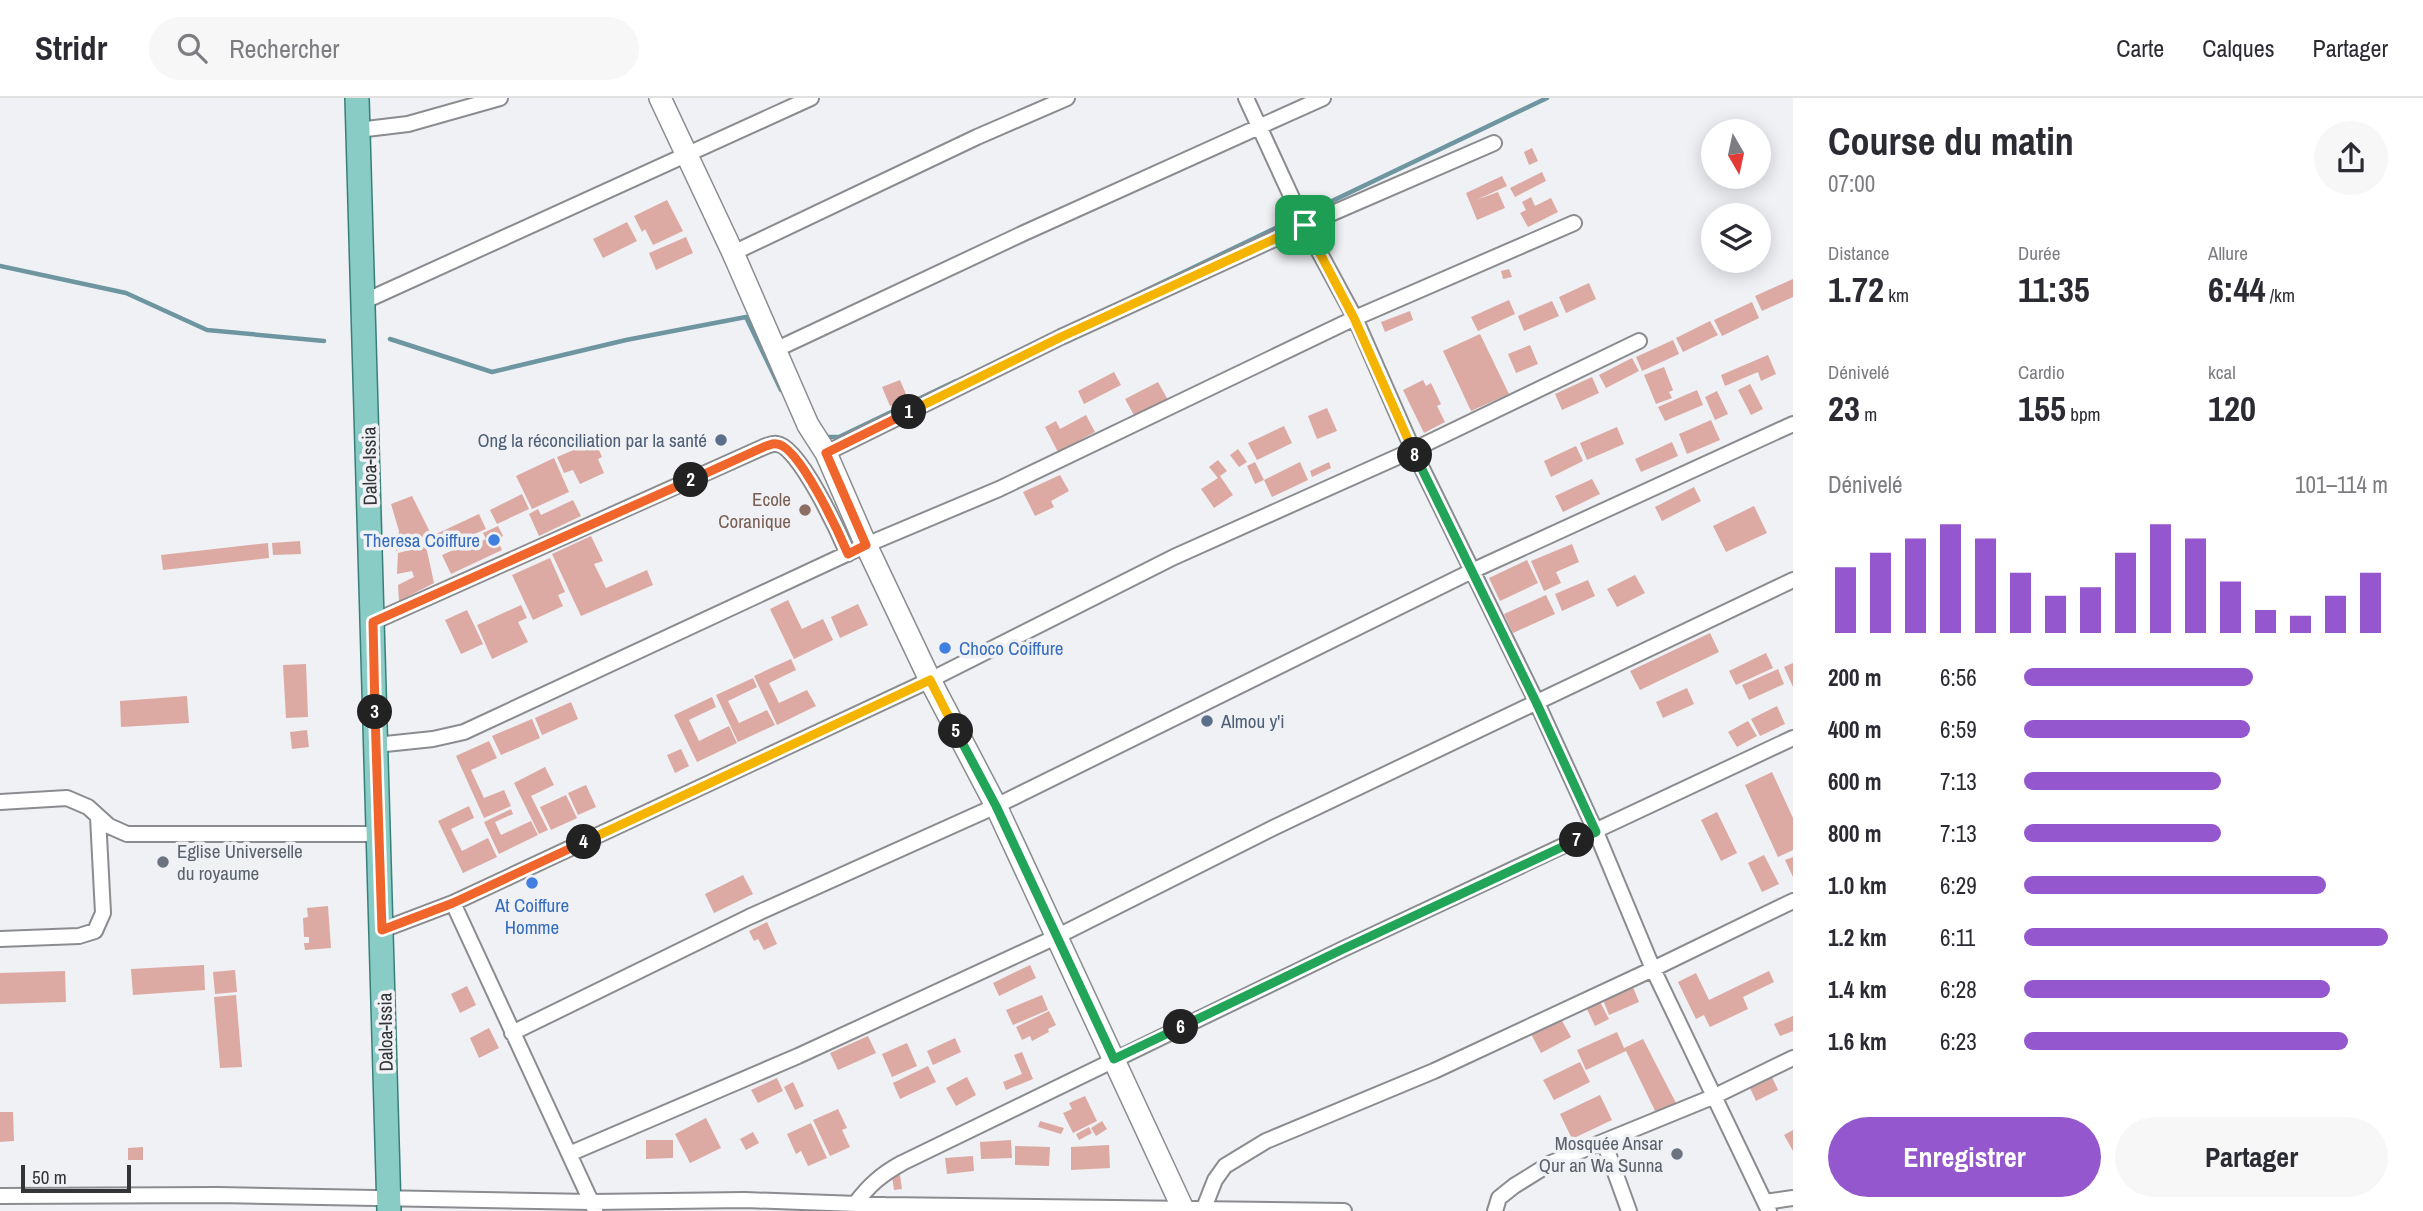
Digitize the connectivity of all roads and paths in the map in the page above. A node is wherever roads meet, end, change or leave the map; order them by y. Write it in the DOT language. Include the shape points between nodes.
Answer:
graph roads {
  1 [pos="358,98"];
  2 [pos="500,98"];
  3 [pos="660,98"];
  4 [pos="811,98"];
  5 [pos="1067,98"];
  6 [pos="1246,98"];
  7 [pos="1323,98"];
  8 [pos="1260,126"];
  9 [pos="358,130"];
  10 [pos="1494,143"];
  11 [pos="685,155"];
  12 [pos="1574,223"];
  13 [pos="1305,224"];
  14 [pos="733,253"];
  15 [pos="365,301"];
  16 [pos="1354,318"];
  17 [pos="1639,341"];
  18 [pos="775,349"];
  19 [pos="1793,424"];
  20 [pos="824,449"];
  21 [pos="1413,450"];
  22 [pos="857,550"];
  23 [pos="1472,570"];
  24 [pos="1793,580"];
  25 [pos="373,622"];
  26 [pos="930,680"];
  27 [pos="1537,704"];
  28 [pos="1793,738"];
  29 [pos="376,745"];
  30 [pos="0,802"];
  31 [pos="996,806"];
  32 [pos="98,817"];
  33 [pos="1596,832"];
  34 [pos="379,834"];
  35 [pos="1793,901"];
  36 [pos="453,903"];
  37 [pos="382,930"];
  38 [pos="1056,937"];
  39 [pos="0,939"];
  40 [pos="1653,969"];
  41 [pos="512,1033"];
  42 [pos="1793,1058"];
  43 [pos="1114,1059"];
  44 [pos="1715,1096"];
  45 [pos="1604,1142"];
  46 [pos="569,1154"];
  47 [pos="0,1196"];
  48 [pos="94,1196"];
  49 [pos="1793,1198"];
  50 [pos="855,1204"];
  51 [pos="389,1205"];
  52 [pos="593,1207"];
  53 [pos="1767,1207"];
  54 [pos="887,1208"];
  55 [pos="1190,1209"];
  56 [pos="98,1211"];
  57 [pos="1344,1211"];
  58 [pos="1494,1211"];
  59 [pos="1629,1211"];
  1 -- 9 [label="main road, Daloa-Issia"];
  2 -- 9 [label="street" via="408,124"];
  3 -- 11 [label="street"];
  4 -- 11 [label="street"];
  5 -- 14 [label="street"];
  6 -- 8 [label="street"];
  7 -- 8 [label="street"];
  8 -- 13 [label="street"];
  8 -- 18 [label="street"];
  9 -- 15 [label="main road, Daloa-Issia"];
  10 -- 13 [label="street"];
  11 -- 14 [label="street"];
  11 -- 15 [label="street"];
  12 -- 16 [label="street"];
  13 -- 16 [label="street"];
  13 -- 20 [label="street"];
  14 -- 18 [label="street"];
  15 -- 25 [label="main road, Daloa-Issia"];
  16 -- 21 [label="street"];
  16 -- 22 [label="street" via="999,489"];
  17 -- 21 [label="street"];
  18 -- 20 [label="street"];
  19 -- 23 [label="street"];
  20 -- 22 [label="street"];
  21 -- 23 [label="street"];
  21 -- 26 [label="street" via="1174,557"];
  22 -- 25 [label="street" via="787,449 777,444"];
  22 -- 26 [label="street"];
  22 -- 29 [label="street" via="464,732"];
  23 -- 27 [label="street"];
  23 -- 31 [label="street"];
  24 -- 27 [label="street"];
  25 -- 29 [label="main road, Daloa-Issia"];
  26 -- 31 [label="street"];
  26 -- 36 [label="street"];
  27 -- 33 [label="street"];
  27 -- 38 [label="street" via="1275,827"];
  28 -- 33 [label="street"];
  29 -- 34 [label="main road, Daloa-Issia"];
  30 -- 32 [label="street" via="67,798"];
  31 -- 38 [label="street"];
  31 -- 41 [label="street" via="749,917"];
  32 -- 34 [label="street" via="127,834"];
  32 -- 39 [label="street" via="103,913 95,930 79,936"];
  33 -- 40 [label="street"];
  33 -- 43 [label="street"];
  34 -- 37 [label="main road, Daloa-Issia"];
  35 -- 40 [label="street"];
  36 -- 37 [label="street"];
  36 -- 41 [label="street"];
  37 -- 51 [label="main road, Daloa-Issia"];
  38 -- 43 [label="street"];
  38 -- 46 [label="street" via="798,1056"];
  40 -- 44 [label="street"];
  40 -- 55 [label="street" via="1434,1071 1266,1142 1225,1166"];
  41 -- 46 [label="street"];
  42 -- 44 [label="street"];
  43 -- 50 [label="street" via="883,1173"];
  43 -- 55 [label="street"];
  44 -- 45 [label="street"];
  44 -- 53 [label="street"];
  45 -- 58 [label="street" via="1551,1163 1514,1186 1499,1198"];
  45 -- 59 [label="street"];
  46 -- 52 [label="street"];
  47 -- 48 [label="street"];
  48 -- 51 [label="street" via="218,1195"];
  48 -- 56 [label="street"];
  49 -- 53 [label="street"];
  50 -- 52 [label="street" via="746,1200"];
  50 -- 54 [label="street"];
  51 -- 52 [label="street"];
  54 -- 55 [label="street"];
  55 -- 57 [label="street"];
}
